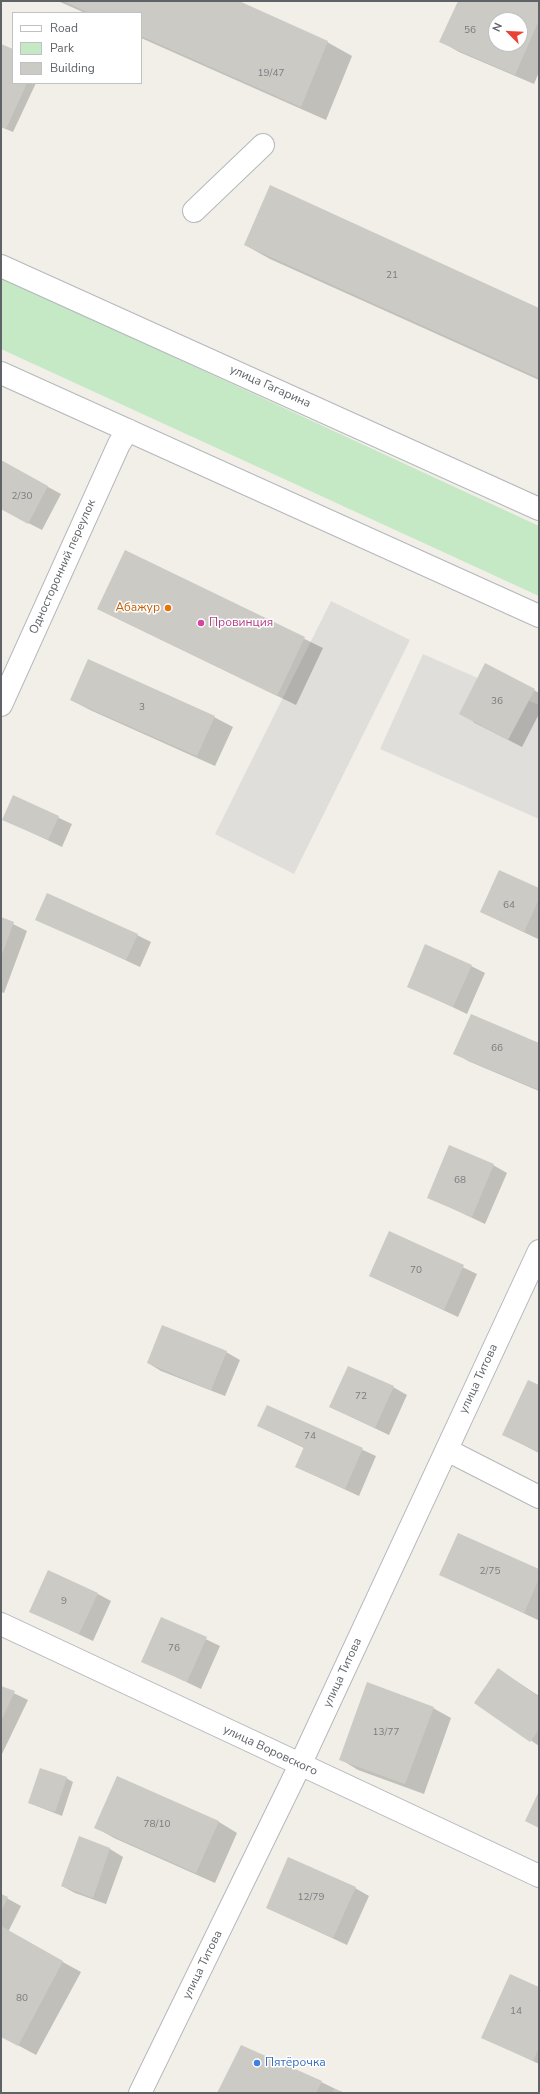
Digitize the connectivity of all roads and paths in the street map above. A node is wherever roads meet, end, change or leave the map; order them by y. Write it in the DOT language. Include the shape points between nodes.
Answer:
graph roads {
  1 [pos="263,145"];
  2 [pos="194,211"];
  3 [pos="1,266"];
  4 [pos="1,373"];
  5 [pos="128,430"];
  6 [pos="539,509"];
  7 [pos="539,616"];
  8 [pos="1,705"];
  9 [pos="539,1251"];
  10 [pos="446,1450"];
  11 [pos="539,1497"];
  12 [pos="1,1624"];
  13 [pos="300,1765"];
  14 [pos="539,1876"];
  15 [pos="140,2093"];
  1 -- 2 [label="street"];
  3 -- 6 [label="street, улица Гагарина"];
  4 -- 5 [label="street"];
  5 -- 7 [label="street"];
  5 -- 8 [label="street, Односторонний переулок" via="119,444"];
  9 -- 10 [label="street, улица Титова"];
  10 -- 11 [label="street"];
  10 -- 13 [label="street, улица Титова"];
  12 -- 13 [label="street, улица Воровского"];
  13 -- 14 [label="street, улица Воровского"];
  13 -- 15 [label="street, улица Титова"];
}
